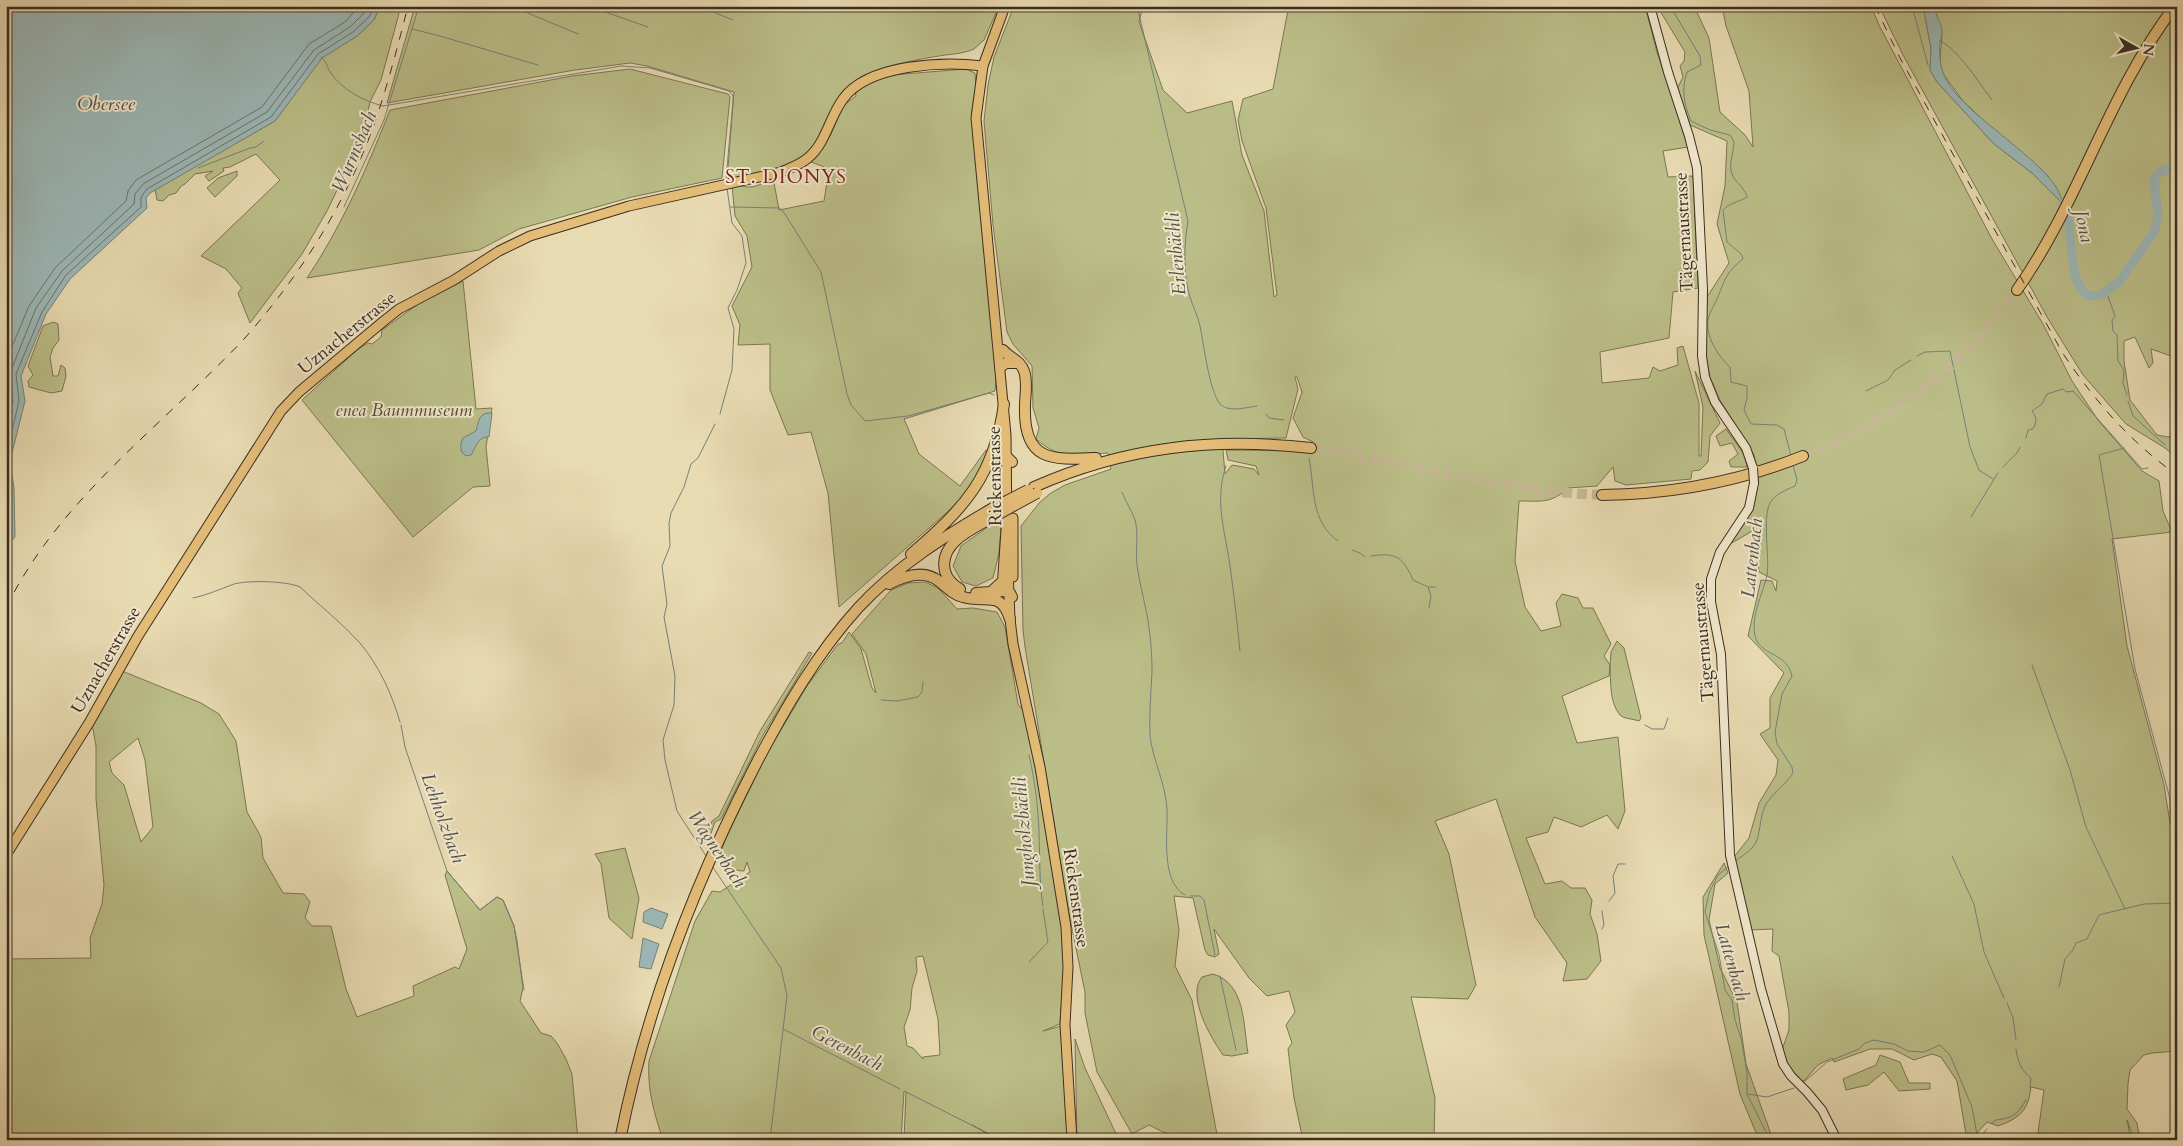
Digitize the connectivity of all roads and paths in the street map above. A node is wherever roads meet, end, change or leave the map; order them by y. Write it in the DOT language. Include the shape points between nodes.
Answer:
graph roads {
  1 [pos="1005,6"];
  2 [pos="1650,6"];
  3 [pos="2175,6"];
  4 [pos="983,66"];
  5 [pos="991,259"];
  6 [pos="2017,290"];
  7 [pos="1003,350"];
  8 [pos="1020,364"];
  9 [pos="1002,365"];
  10 [pos="1004,404"];
  11 [pos="1311,448"];
  12 [pos="992,458"];
  13 [pos="1010,459"];
  14 [pos="1110,459"];
  15 [pos="1795,459"];
  16 [pos="1602,495"];
  17 [pos="994,512"];
  18 [pos="1007,523"];
  19 [pos="881,585"];
  20 [pos="1010,593"];
  21 [pos="989,595"];
  22 [pos="868,598"];
  23 [pos="1010,619"];
  24 [pos="1025,693"];
  25 [pos="6,855"];
  26 [pos="620,1140"];
  27 [pos="1072,1140"];
  28 [pos="1837,1140"];
  1 -- 4 [label="main road, Rickenstrasse"];
  2 -- 28 [label="street, Tägernaustrasse, bridge" via="1696,168 1705,377 1715,402 1746,448 1753,468 1754,483 1748,508 1720,552 1711,579 1721,654 1732,862 1770,1023 1783,1064 1822,1110"];
  3 -- 6 [label="highway" via="2130,75 2054,234"];
  4 -- 5 [label="main road, Rickenstrasse" via="976,118"];
  4 -- 25 [label="main road, Uznacherstrasse" via="934,65 868,78 843,98 817,150 781,172 629,206 550,229 515,242 399,309 299,392 281,411 193,547"];
  5 -- 7 [label="main road, Rickenstrasse"];
  5 -- 9 [label="main road, Rickenstrasse"];
  7 -- 8 [label="highway"];
  7 -- 9 [label="main road, Rickenstrasse"];
  8 -- 9 [label="highway"];
  8 -- 14 [label="highway" via="1026,379 1027,430 1036,449 1062,460"];
  9 -- 10 [label="main road, Rickenstrasse"];
  9 -- 13 [label="main road, Rickenstrasse" via="1013,450"];
  10 -- 12 [label="highway"];
  10 -- 13 [label="main road, Rickenstrasse"];
  11 -- 14 [label="highway" via="1251,443 1207,444"];
  12 -- 13 [label="highway" via="1001,454"];
  12 -- 19 [label="highway" via="957,510"];
  13 -- 18 [label="main road, Rickenstrasse"];
  13 -- 20 [label="main road, Rickenstrasse"];
  14 -- 17 [label="highway, bridge" via="1066,474"];
  15 -- 16 [label="highway" via="1750,475 1704,486 1650,494"];
  17 -- 19 [label="highway" via="933,546"];
  17 -- 21 [label="highway" via="956,540 944,560 946,576 956,587"];
  18 -- 20 [label="main road, Rickenstrasse"];
  18 -- 21 [label="highway" via="1002,581"];
  19 -- 22 [label="highway"];
  20 -- 21 [label="highway"];
  20 -- 23 [label="main road, Rickenstrasse"];
  20 -- 24 [label="main road, Rickenstrasse" via="1026,682"];
  21 -- 22 [label="highway" via="962,597 936,579 921,575 897,580"];
  21 -- 23 [label="highway" via="1002,603"];
  22 -- 26 [label="highway" via="830,642 797,690 717,845 678,941 654,1013"];
  23 -- 24 [label="main road, Rickenstrasse"];
  24 -- 27 [label="main road, Rickenstrasse" via="1066,927 1065,1025"];
}
